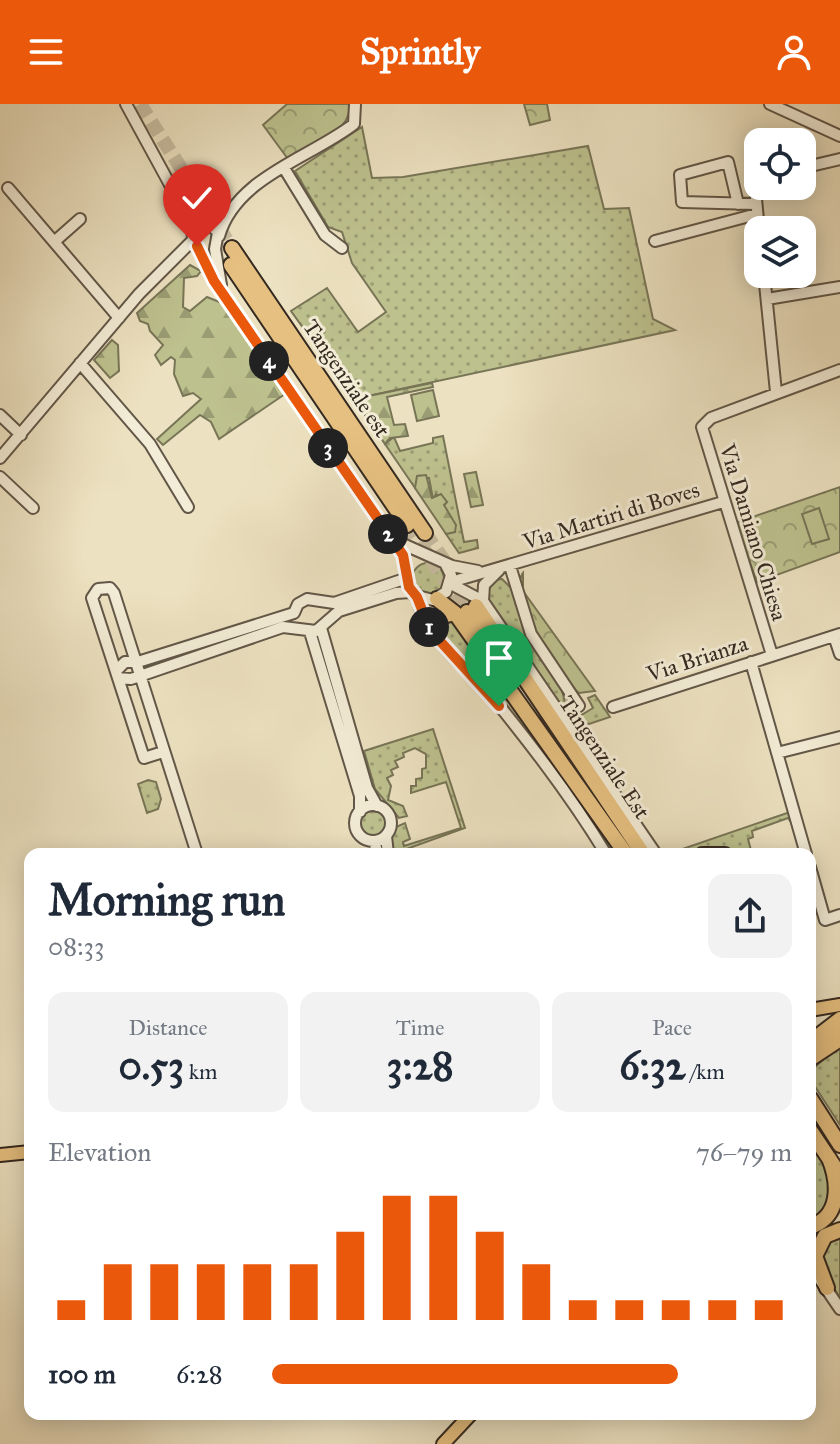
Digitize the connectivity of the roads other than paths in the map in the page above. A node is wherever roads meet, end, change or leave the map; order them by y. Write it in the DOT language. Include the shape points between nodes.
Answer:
graph roads {
  1 [pos="126,104"];
  2 [pos="355,104"];
  3 [pos="770,104"];
  4 [pos="838,134"];
  5 [pos="840,159"];
  6 [pos="816,165"];
  7 [pos="284,168"];
  8 [pos="8,188"];
  9 [pos="175,191"];
  10 [pos="758,200"];
  11 [pos="237,204"];
  12 [pos="738,204"];
  13 [pos="757,209"];
  14 [pos="758,216"];
  15 [pos="80,219"];
  16 [pos="207,223"];
  17 [pos="196,240"];
  18 [pos="217,241"];
  19 [pos="655,241"];
  20 [pos="54,242"];
  21 [pos="232,248"];
  22 [pos="342,248"];
  23 [pos="231,265"];
  24 [pos="840,287"];
  25 [pos="766,288"];
  26 [pos="222,291"];
  27 [pos="767,299"];
  28 [pos="119,318"];
  29 [pos="80,363"];
  30 [pos="840,370"];
  31 [pos="776,392"];
  32 [pos="0,415"];
  33 [pos="21,435"];
  34 [pos="0,458"];
  35 [pos="0,477"];
  36 [pos="723,502"];
  37 [pos="188,507"];
  38 [pos="33,508"];
  39 [pos="407,525"];
  40 [pos="425,533"];
  41 [pos="391,538"];
  42 [pos="427,557"];
  43 [pos="445,563"];
  44 [pos="506,568"];
  45 [pos="488,571"];
  46 [pos="408,576"];
  47 [pos="451,583"];
  48 [pos="414,594"];
  49 [pos="435,600"];
  50 [pos="321,604"];
  51 [pos="470,608"];
  52 [pos="294,613"];
  53 [pos="319,626"];
  54 [pos="298,627"];
  55 [pos="437,635"];
  56 [pos="837,635"];
  57 [pos="840,654"];
  58 [pos="772,655"];
  59 [pos="751,662"];
  60 [pos="136,663"];
  61 [pos="117,674"];
  62 [pos="140,675"];
  63 [pos="579,706"];
  64 [pos="613,707"];
  65 [pos="840,737"];
  66 [pos="163,752"];
  67 [pos="777,753"];
  68 [pos="377,806"];
  69 [pos="360,812"];
  70 [pos="386,836"];
  71 [pos="374,841"];
  72 [pos="195,848"];
  73 [pos="376,848"];
  74 [pos="387,848"];
  75 [pos="602,848"];
  76 [pos="624,848"];
  77 [pos="639,848"];
  78 [pos="651,848"];
  79 [pos="804,848"];
  80 [pos="816,888"];
  81 [pos="840,915"];
  82 [pos="840,1005"];
  83 [pos="816,1009"];
  84 [pos="840,1018"];
  85 [pos="840,1030"];
  86 [pos="816,1036"];
  87 [pos="840,1039"];
  88 [pos="816,1052"];
  89 [pos="816,1054"];
  90 [pos="816,1103"];
  91 [pos="816,1106"];
  92 [pos="816,1127"];
  93 [pos="840,1130"];
  94 [pos="816,1137"];
  95 [pos="840,1145"];
  96 [pos="24,1153"];
  97 [pos="0,1155"];
  98 [pos="835,1160"];
  99 [pos="840,1177"];
  100 [pos="816,1226"];
  101 [pos="816,1229"];
  102 [pos="840,1230"];
  103 [pos="816,1254"];
  104 [pos="816,1259"];
  105 [pos="816,1273"];
  106 [pos="827,1288"];
  107 [pos="840,1309"];
  108 [pos="465,1420"];
  109 [pos="443,1444"];
  1 -- 9 [label="street"];
  2 -- 7 [label="street" via="357,119 352,126"];
  3 -- 4 [label="street"];
  5 -- 6 [label="street"];
  7 -- 11 [label="street"];
  7 -- 22 [label="street" via="325,235"];
  8 -- 20 [label="street"];
  9 -- 16 [label="street"];
  9 -- 17 [label="street"];
  10 -- 13 [label="street"];
  11 -- 16 [label="street"];
  11 -- 18 [label="street"];
  12 -- 12 [label="street" via="728,162 680,175 682,202"];
  12 -- 13 [label="street"];
  13 -- 14 [label="street"];
  13 -- 19 [label="street"];
  15 -- 20 [label="street"];
  16 -- 17 [label="street"];
  16 -- 18 [label="street" via="216,229"];
  17 -- 18 [label="street"];
  17 -- 26 [label="street"];
  17 -- 28 [label="street"];
  18 -- 26 [label="street"];
  20 -- 28 [label="street"];
  21 -- 40 [label="highway, Tangenziale est"];
  23 -- 39 [label="highway, Tangenziale est"];
  24 -- 27 [label="street"];
  25 -- 27 [label="street"];
  26 -- 41 [label="street"];
  27 -- 31 [label="street"];
  28 -- 29 [label="street"];
  29 -- 33 [label="street"];
  29 -- 37 [label="street" via="150,444"];
  30 -- 31 [label="street, Via Damiano Chiesa"];
  31 -- 36 [label="street, Via Damiano Chiesa" via="704,422 702,434"];
  32 -- 33 [label="street"];
  33 -- 34 [label="street"];
  35 -- 38 [label="street"];
  36 -- 44 [label="street, Via Martiri di Boves"];
  36 -- 58 [label="street, Via Damiano Chiesa"];
  41 -- 42 [label="street"];
  41 -- 46 [label="street" via="406,561"];
  42 -- 43 [label="street"];
  42 -- 46 [label="street" via="415,562"];
  43 -- 45 [label="street, Via Martiri di Boves"];
  43 -- 47 [label="street"];
  44 -- 45 [label="street, Via Martiri di Boves"];
  44 -- 51 [label="street, Via Martiri di Boves" via="484,585"];
  44 -- 63 [label="street, Via Martiri di Boves" via="531,634"];
  45 -- 47 [label="street, Via Martiri di Boves"];
  46 -- 48 [label="street"];
  46 -- 50 [label="street"];
  47 -- 49 [label="street"];
  47 -- 51 [label="street"];
  48 -- 49 [label="street"];
  48 -- 53 [label="street" via="396,593"];
  48 -- 55 [label="street"];
  49 -- 51 [label="highway"];
  49 -- 55 [label="street" via="428,615"];
  50 -- 52 [label="street" via="302,601"];
  50 -- 53 [label="street"];
  51 -- 55 [label="highway" via="438,617"];
  51 -- 76 [label="highway, Tangenziale Est"];
  51 -- 77 [label="highway, Tangenziale Est"];
  51 -- 78 [label="street"];
  52 -- 54 [label="street"];
  52 -- 60 [label="street"];
  53 -- 54 [label="street"];
  53 -- 68 [label="street"];
  53 -- 69 [label="street"];
  54 -- 62 [label="street" via="283,627"];
  55 -- 75 [label="street" via="508,717"];
  56 -- 57 [label="street"];
  56 -- 58 [label="street, Via Brianza"];
  58 -- 59 [label="street, Via Brianza"];
  59 -- 64 [label="street, Via Brianza"];
  59 -- 67 [label="street"];
  60 -- 61 [label="street" via="125,662"];
  60 -- 61 [label="street" via="114,593 98,589 92,598"];
  60 -- 62 [label="street"];
  61 -- 62 [label="street" via="127,680"];
  61 -- 66 [label="street" via="144,758"];
  62 -- 66 [label="street"];
  65 -- 67 [label="street"];
  66 -- 72 [label="street"];
  67 -- 79 [label="street"];
  68 -- 69 [label="street"];
  68 -- 70 [label="street" via="391,819"];
  69 -- 71 [label="street" via="357,832"];
  70 -- 71 [label="street"];
  70 -- 74 [label="street"];
  71 -- 73 [label="street"];
  80 -- 81 [label="street" via="825,920"];
  82 -- 83 [label="main road"];
  84 -- 86 [label="main road"];
  85 -- 88 [label="main road"];
  87 -- 89 [label="highway"];
  90 -- 93 [label="highway"];
  91 -- 95 [label="highway"];
  92 -- 98 [label="highway"];
  94 -- 98 [label="highway"];
  96 -- 97 [label="main road"];
  98 -- 99 [label="highway"];
  98 -- 100 [label="highway" via="838,1200"];
  101 -- 102 [label="highway"];
  102 -- 103 [label="highway" via="825,1236"];
  104 -- 106 [label="highway"];
  105 -- 106 [label="street"];
  106 -- 107 [label="street"];
  108 -- 109 [label="main road"];
}
